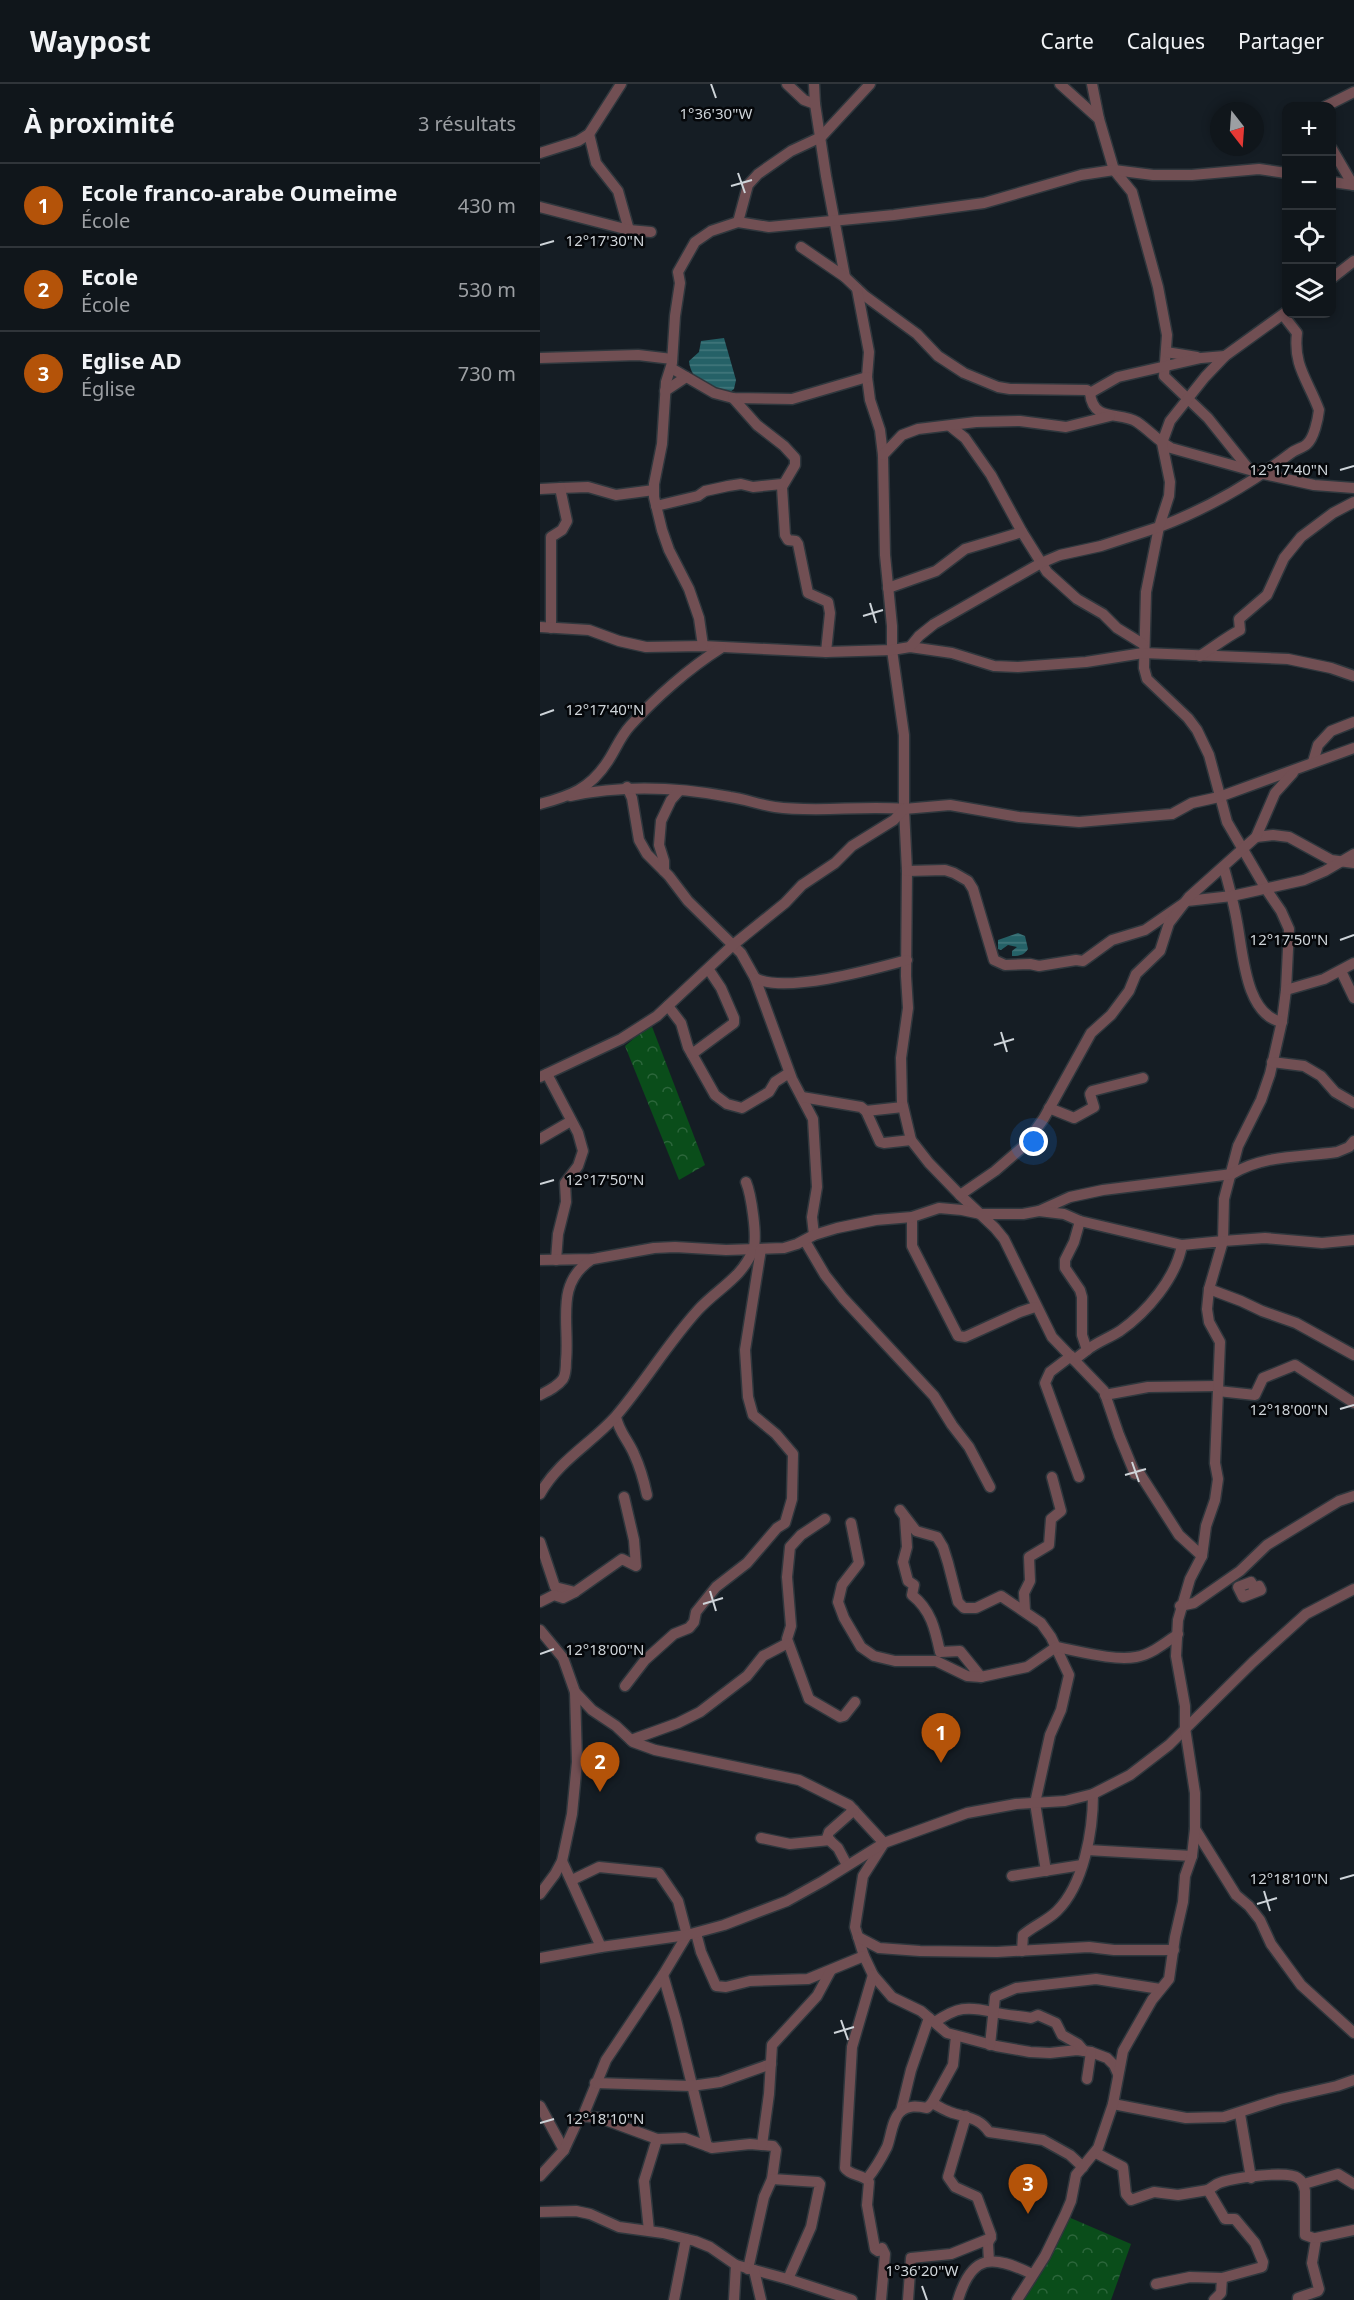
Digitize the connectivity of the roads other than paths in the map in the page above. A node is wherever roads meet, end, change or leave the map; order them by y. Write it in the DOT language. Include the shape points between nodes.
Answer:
graph roads {
  1 [pos="621,84"];
  2 [pos="787,84"];
  3 [pos="814,84"];
  4 [pos="870,84"];
  5 [pos="1060,84"];
  6 [pos="1092,84"];
  7 [pos="1354,92"];
  8 [pos="1334,102"];
  9 [pos="814,104"];
  10 [pos="1099,119"];
  11 [pos="589,134"];
  12 [pos="821,136"];
  13 [pos="540,153"];
  14 [pos="1336,156"];
  15 [pos="1113,170"];
  16 [pos="1282,172"];
  17 [pos="1336,183"];
  18 [pos="1354,185"];
  19 [pos="540,207"];
  20 [pos="835,221"];
  21 [pos="738,222"];
  22 [pos="629,230"];
  23 [pos="651,232"];
  24 [pos="801,247"];
  25 [pos="1354,261"];
  26 [pos="1336,275"];
  27 [pos="845,277"];
  28 [pos="857,289"];
  29 [pos="1282,316"];
  30 [pos="1288,318"];
  31 [pos="1166,352"];
  32 [pos="1226,356"];
  33 [pos="540,358"];
  34 [pos="1200,358"];
  35 [pos="672,364"];
  36 [pos="1164,366"];
  37 [pos="686,376"];
  38 [pos="867,377"];
  39 [pos="665,391"];
  40 [pos="1090,393"];
  41 [pos="733,398"];
  42 [pos="1188,398"];
  43 [pos="1110,416"];
  44 [pos="950,426"];
  45 [pos="1162,443"];
  46 [pos="882,455"];
  47 [pos="1248,468"];
  48 [pos="1264,474"];
  49 [pos="782,484"];
  50 [pos="560,488"];
  51 [pos="1354,488"];
  52 [pos="540,489"];
  53 [pos="654,490"];
  54 [pos="1354,502"];
  55 [pos="656,506"];
  56 [pos="1159,527"];
  57 [pos="1022,532"];
  58 [pos="1041,563"];
  59 [pos="888,588"];
  60 [pos="545,627"];
  61 [pos="703,646"];
  62 [pos="910,646"];
  63 [pos="721,648"];
  64 [pos="1143,648"];
  65 [pos="892,650"];
  66 [pos="826,652"];
  67 [pos="1199,656"];
  68 [pos="1354,676"];
  69 [pos="1354,722"];
  70 [pos="1354,748"];
  71 [pos="1313,762"];
  72 [pos="1297,769"];
  73 [pos="627,787"];
  74 [pos="679,791"];
  75 [pos="570,796"];
  76 [pos="1219,797"];
  77 [pos="540,804"];
  78 [pos="904,809"];
  79 [pos="1256,837"];
  80 [pos="1244,848"];
  81 [pos="1354,854"];
  82 [pos="1338,862"];
  83 [pos="1354,863"];
  84 [pos="1224,868"];
  85 [pos="664,871"];
  86 [pos="907,871"];
  87 [pos="1266,889"];
  88 [pos="1232,896"];
  89 [pos="1187,901"];
  90 [pos="734,945"];
  91 [pos="907,960"];
  92 [pos="1354,963"];
  93 [pos="709,970"];
  94 [pos="1341,971"];
  95 [pos="755,978"];
  96 [pos="1286,990"];
  97 [pos="1354,998"];
  98 [pos="668,1006"];
  99 [pos="1282,1022"];
  100 [pos="692,1054"];
  101 [pos="1272,1062"];
  102 [pos="789,1073"];
  103 [pos="543,1076"];
  104 [pos="1143,1078"];
  105 [pos="802,1097"];
  106 [pos="1354,1102"];
  107 [pos="903,1107"];
  108 [pos="1049,1108"];
  109 [pos="866,1110"];
  110 [pos="572,1121"];
  111 [pos="540,1139"];
  112 [pos="911,1140"];
  113 [pos="1352,1146"];
  114 [pos="1232,1174"];
  115 [pos="746,1182"];
  116 [pos="960,1195"];
  117 [pos="1039,1211"];
  118 [pos="981,1214"];
  119 [pos="912,1217"];
  120 [pos="1080,1221"];
  121 [pos="809,1238"];
  122 [pos="1354,1240"];
  123 [pos="1222,1241"];
  124 [pos="1182,1245"];
  125 [pos="757,1249"];
  126 [pos="593,1259"];
  127 [pos="540,1260"];
  128 [pos="556,1260"];
  129 [pos="1209,1289"];
  130 [pos="1035,1307"];
  131 [pos="1087,1350"];
  132 [pos="1354,1355"];
  133 [pos="1072,1358"];
  134 [pos="1218,1388"];
  135 [pos="540,1395"];
  136 [pos="1105,1395"];
  137 [pos="1354,1403"];
  138 [pos="616,1416"];
  139 [pos="1052,1477"];
  140 [pos="1079,1477"];
  141 [pos="990,1487"];
  142 [pos="540,1494"];
  143 [pos="647,1495"];
  144 [pos="1354,1496"];
  145 [pos="624,1497"];
  146 [pos="825,1519"];
  147 [pos="851,1523"];
  148 [pos="540,1542"];
  149 [pos="1202,1556"];
  150 [pos="1354,1589"];
  151 [pos="574,1592"];
  152 [pos="540,1602"];
  153 [pos="1180,1606"];
  154 [pos="1025,1611"];
  155 [pos="540,1630"];
  156 [pos="1178,1634"];
  157 [pos="788,1642"];
  158 [pos="1056,1647"];
  159 [pos="981,1677"];
  160 [pos="625,1686"];
  161 [pos="575,1692"];
  162 [pos="855,1702"];
  163 [pos="1185,1728"];
  164 [pos="631,1740"];
  165 [pos="1093,1794"];
  166 [pos="1035,1803"];
  167 [pos="854,1810"];
  168 [pos="1195,1828"];
  169 [pos="761,1838"];
  170 [pos="830,1840"];
  171 [pos="884,1843"];
  172 [pos="1088,1851"];
  173 [pos="1192,1856"];
  174 [pos="562,1861"];
  175 [pos="847,1865"];
  176 [pos="1082,1866"];
  177 [pos="1046,1871"];
  178 [pos="1012,1876"];
  179 [pos="572,1880"];
  180 [pos="540,1894"];
  181 [pos="691,1934"];
  182 [pos="858,1937"];
  183 [pos="602,1947"];
  184 [pos="1174,1950"];
  185 [pos="1022,1951"];
  186 [pos="864,1956"];
  187 [pos="540,1959"];
  188 [pos="831,1970"];
  189 [pos="663,1975"];
  190 [pos="873,1975"];
  191 [pos="1160,1989"];
  192 [pos="994,2012"];
  193 [pos="932,2020"];
  194 [pos="1354,2033"];
  195 [pos="956,2036"];
  196 [pos="990,2045"];
  197 [pos="1088,2052"];
  198 [pos="771,2064"];
  199 [pos="1119,2074"];
  200 [pos="1087,2079"];
  201 [pos="1354,2079"];
  202 [pos="596,2083"];
  203 [pos="692,2086"];
  204 [pos="932,2103"];
  205 [pos="1113,2104"];
  206 [pos="540,2106"];
  207 [pos="901,2111"];
  208 [pos="1240,2114"];
  209 [pos="583,2116"];
  210 [pos="966,2116"];
  211 [pos="657,2139"];
  212 [pos="762,2145"];
  213 [pos="707,2146"];
  214 [pos="564,2150"];
  215 [pos="1095,2153"];
  216 [pos="1083,2167"];
  217 [pos="540,2176"];
  218 [pos="1251,2178"];
  219 [pos="772,2179"];
  220 [pos="867,2179"];
  221 [pos="1304,2184"];
  222 [pos="1354,2184"];
  223 [pos="1208,2190"];
  224 [pos="540,2212"];
  225 [pos="1354,2230"];
  226 [pos="649,2231"];
  227 [pos="991,2238"];
  228 [pos="1316,2238"];
  229 [pos="686,2239"];
  230 [pos="989,2261"];
  231 [pos="736,2265"];
  232 [pos="751,2269"];
  233 [pos="1032,2274"];
  234 [pos="1222,2277"];
  235 [pos="788,2279"];
  236 [pos="1156,2284"];
  237 [pos="674,2300"];
  238 [pos="734,2300"];
  239 [pos="761,2300"];
  240 [pos="852,2300"];
  241 [pos="881,2300"];
  242 [pos="908,2300"];
  243 [pos="958,2300"];
  244 [pos="1017,2300"];
  245 [pos="1214,2300"];
  246 [pos="1298,2300"];
  1 -- 11 [label="street"];
  2 -- 9 [label="street"];
  3 -- 9 [label="street"];
  4 -- 12 [label="street"];
  5 -- 10 [label="street"];
  6 -- 10 [label="street"];
  7 -- 8 [label="street"];
  9 -- 12 [label="street"];
  10 -- 15 [label="street"];
  11 -- 13 [label="street"];
  11 -- 22 [label="street" via="596,163 618,191"];
  12 -- 20 [label="street"];
  12 -- 21 [label="street" via="758,174 748,185"];
  14 -- 18 [label="street"];
  15 -- 16 [label="street" via="1153,175 1259,169"];
  15 -- 20 [label="street" via="1081,175 984,203"];
  15 -- 31 [label="street" via="1132,192 1158,287 1167,335"];
  17 -- 18 [label="street"];
  19 -- 22 [label="street"];
  20 -- 21 [label="street" via="765,227"];
  20 -- 27 [label="street"];
  21 -- 35 [label="street" via="711,231 695,242 678,272"];
  22 -- 23 [label="street"];
  24 -- 27 [label="street"];
  25 -- 26 [label="street"];
  27 -- 28 [label="street"];
  28 -- 38 [label="street" via="869,352"];
  28 -- 40 [label="street" via="964,373 1010,389 1066,388"];
  29 -- 32 [label="street"];
  30 -- 48 [label="street" via="1298,334 1298,363 1319,413 1308,443"];
  31 -- 34 [label="street"];
  31 -- 36 [label="street"];
  32 -- 34 [label="street"];
  32 -- 42 [label="street"];
  33 -- 35 [label="street" via="638,355"];
  34 -- 36 [label="street"];
  35 -- 37 [label="street"];
  35 -- 39 [label="street"];
  36 -- 40 [label="street" via="1118,377"];
  36 -- 42 [label="street" via="1164,376"];
  37 -- 39 [label="street"];
  37 -- 41 [label="street" via="714,393"];
  38 -- 41 [label="street" via="792,399"];
  38 -- 46 [label="street"];
  39 -- 53 [label="street"];
  40 -- 43 [label="street" via="1095,406"];
  41 -- 49 [label="street" via="758,426 794,456 795,465"];
  42 -- 45 [label="street" via="1170,421"];
  42 -- 47 [label="street"];
  43 -- 44 [label="street" via="1066,427 1020,421"];
  43 -- 45 [label="street" via="1136,421"];
  44 -- 46 [label="street" via="907,432"];
  44 -- 57 [label="street" via="965,438 991,475"];
  45 -- 47 [label="street"];
  45 -- 56 [label="street" via="1170,482"];
  46 -- 59 [label="street"];
  47 -- 48 [label="street"];
  48 -- 51 [label="street" via="1314,485"];
  48 -- 56 [label="street" via="1196,512"];
  49 -- 55 [label="street" via="728,486"];
  49 -- 66 [label="street" via="785,537 798,544 808,593 828,602"];
  50 -- 52 [label="street"];
  50 -- 53 [label="street" via="588,486 616,495"];
  50 -- 60 [label="street" via="567,521 551,537"];
  53 -- 55 [label="street"];
  54 -- 67 [label="street" via="1301,537 1284,558 1267,595 1239,619 1240,630"];
  55 -- 61 [label="street" via="669,550 699,618"];
  56 -- 58 [label="street"];
  56 -- 64 [label="street" via="1146,592"];
  57 -- 58 [label="street"];
  57 -- 59 [label="street" via="965,549 936,571"];
  58 -- 62 [label="street" via="934,624"];
  58 -- 64 [label="street" via="1077,599 1103,614"];
  59 -- 65 [label="street"];
  60 -- 61 [label="street" via="589,630 646,647"];
  61 -- 63 [label="street"];
  62 -- 64 [label="street" via="952,652 994,666 1018,667 1086,662"];
  62 -- 65 [label="street"];
  63 -- 66 [label="street"];
  63 -- 75 [label="street" via="693,667 638,718 597,776"];
  64 -- 67 [label="street"];
  64 -- 76 [label="street" via="1147,679 1188,718 1205,744"];
  65 -- 66 [label="street"];
  65 -- 78 [label="street" via="904,735"];
  67 -- 68 [label="street" via="1288,658"];
  69 -- 71 [label="street" via="1331,731 1318,745"];
  70 -- 71 [label="street"];
  71 -- 72 [label="street"];
  72 -- 76 [label="street"];
  72 -- 79 [label="street" via="1275,793"];
  73 -- 74 [label="street"];
  73 -- 75 [label="street"];
  73 -- 85 [label="street" via="639,840"];
  74 -- 78 [label="street" via="730,796 775,807"];
  74 -- 85 [label="street" via="661,821 659,844"];
  75 -- 77 [label="street"];
  76 -- 78 [label="street" via="1172,814 1079,822 957,806"];
  76 -- 80 [label="street" via="1227,822"];
  78 -- 86 [label="street"];
  78 -- 90 [label="street" via="802,885"];
  79 -- 80 [label="street"];
  79 -- 82 [label="street" via="1289,837"];
  80 -- 84 [label="street"];
  80 -- 87 [label="street"];
  81 -- 82 [label="street"];
  82 -- 83 [label="street"];
  82 -- 87 [label="street" via="1317,875"];
  84 -- 88 [label="street"];
  84 -- 89 [label="street"];
  85 -- 90 [label="street" via="688,901"];
  86 -- 89 [label="street" via="945,870 968,882 992,956 999,963 1015,966 1083,961 1112,940 1145,930"];
  86 -- 91 [label="street"];
  87 -- 88 [label="street"];
  87 -- 96 [label="street" via="1281,910 1288,929"];
  88 -- 89 [label="street"];
  88 -- 99 [label="street" via="1249,984 1261,1010"];
  89 -- 108 [label="street" via="1169,923 1160,951 1136,974 1111,1015 1091,1033"];
  90 -- 93 [label="street"];
  90 -- 95 [label="street"];
  91 -- 95 [label="street" via="811,981 762,982"];
  91 -- 107 [label="street" via="908,1008 900,1077"];
  92 -- 94 [label="street"];
  93 -- 98 [label="street"];
  93 -- 100 [label="street" via="721,988 734,1023"];
  94 -- 96 [label="street"];
  94 -- 97 [label="street"];
  95 -- 102 [label="street"];
  96 -- 99 [label="street"];
  98 -- 100 [label="street" via="681,1023"];
  98 -- 103 [label="street" via="636,1031"];
  99 -- 101 [label="street"];
  100 -- 102 [label="street" via="715,1095 736,1108 769,1092 775,1082"];
  101 -- 106 [label="street" via="1304,1066"];
  101 -- 114 [label="street" via="1261,1100 1238,1146"];
  102 -- 105 [label="street"];
  103 -- 110 [label="street"];
  104 -- 108 [label="street" via="1092,1091 1095,1107 1074,1118"];
  105 -- 109 [label="street"];
  105 -- 121 [label="street" via="813,1119 817,1187"];
  107 -- 109 [label="street"];
  107 -- 112 [label="street"];
  108 -- 116 [label="street" via="1020,1150"];
  109 -- 112 [label="street" via="880,1142"];
  110 -- 111 [label="street"];
  110 -- 128 [label="street" via="583,1151 565,1183 566,1202"];
  112 -- 116 [label="street"];
  113 -- 114 [label="street" via="1260,1162"];
  114 -- 117 [label="street" via="1103,1190 1070,1197"];
  114 -- 123 [label="street" via="1224,1199"];
  115 -- 125 [label="street"];
  116 -- 118 [label="street"];
  117 -- 118 [label="street"];
  117 -- 120 [label="street" via="1064,1214"];
  118 -- 119 [label="street" via="939,1208"];
  118 -- 130 [label="street" via="1004,1239"];
  119 -- 121 [label="street" via="876,1220"];
  119 -- 130 [label="street" via="912,1246 958,1336 965,1337"];
  120 -- 124 [label="street"];
  120 -- 131 [label="street" via="1065,1268 1082,1297 1082,1335"];
  121 -- 125 [label="street" via="784,1248"];
  121 -- 141 [label="street" via="825,1275 934,1396 969,1447"];
  122 -- 123 [label="street"];
  123 -- 124 [label="street"];
  123 -- 129 [label="street"];
  124 -- 131 [label="street" via="1177,1266 1166,1285 1122,1329"];
  125 -- 126 [label="street" via="654,1248"];
  125 -- 138 [label="street" via="739,1275 698,1309"];
  125 -- 160 [label="street" via="745,1371 753,1415 793,1454 792,1499 786,1521 747,1563 716,1587 689,1628 674,1634 645,1660"];
  126 -- 128 [label="street"];
  126 -- 135 [label="street" via="578,1269 568,1289 565,1375"];
  127 -- 128 [label="street"];
  129 -- 132 [label="street" via="1296,1323"];
  129 -- 134 [label="street" via="1207,1315 1220,1342"];
  130 -- 133 [label="street" via="1052,1337"];
  131 -- 133 [label="street"];
  133 -- 136 [label="street"];
  133 -- 140 [label="street" via="1050,1372 1045,1383"];
  134 -- 136 [label="street" via="1148,1387"];
  134 -- 137 [label="street" via="1255,1395 1263,1378 1295,1365"];
  134 -- 149 [label="street" via="1218,1479"];
  136 -- 149 [label="street" via="1137,1474 1179,1535"];
  138 -- 142 [label="street" via="552,1476"];
  138 -- 143 [label="street"];
  139 -- 154 [label="street" via="1061,1511 1051,1519 1049,1545 1029,1558"];
  144 -- 153 [label="street" via="1339,1501 1267,1545 1240,1571 1194,1603"];
  145 -- 151 [label="street" via="636,1566 622,1559"];
  146 -- 157 [label="street" via="790,1547"];
  147 -- 159 [label="street" via="858,1563 842,1585 838,1602 861,1647 874,1656 895,1661 936,1661 967,1676"];
  148 -- 151 [label="street" via="555,1587"];
  149 -- 153 [label="street"];
  150 -- 163 [label="street" via="1306,1614"];
  151 -- 152 [label="street" via="563,1598 554,1594"];
  153 -- 156 [label="street"];
  154 -- 158 [label="street" via="1041,1623"];
  154 -- 159 [label="street" via="1001,1596 976,1608 964,1608 958,1602 937,1537 916,1531 902,1514 907,1547 903,1562 908,1581 914,1585 912,1595 934,1625 940,1652 960,1651"];
  155 -- 161 [label="street" via="563,1658"];
  156 -- 158 [label="street" via="1136,1657"];
  156 -- 163 [label="street" via="1176,1656"];
  157 -- 162 [label="street" via="809,1699 840,1717"];
  157 -- 164 [label="street" via="763,1656 747,1676 700,1713"];
  158 -- 159 [label="street" via="1027,1666"];
  158 -- 166 [label="street" via="1069,1675 1068,1684 1050,1735"];
  161 -- 164 [label="street"];
  161 -- 174 [label="street" via="577,1762"];
  163 -- 165 [label="street" via="1130,1775"];
  163 -- 168 [label="street" via="1194,1785"];
  164 -- 167 [label="street" via="655,1750 799,1780"];
  165 -- 166 [label="street"];
  165 -- 172 [label="street"];
  166 -- 171 [label="street" via="967,1813"];
  166 -- 177 [label="street"];
  167 -- 170 [label="street" via="829,1832"];
  167 -- 171 [label="street"];
  168 -- 173 [label="street"];
  168 -- 194 [label="street" via="1236,1895 1260,1920 1271,1944 1302,1985"];
  169 -- 170 [label="street" via="794,1844"];
  170 -- 175 [label="street"];
  171 -- 175 [label="street"];
  171 -- 182 [label="street" via="863,1876 854,1921"];
  172 -- 173 [label="street"];
  172 -- 176 [label="street"];
  173 -- 184 [label="street" via="1185,1876"];
  174 -- 179 [label="street"];
  174 -- 180 [label="street"];
  175 -- 181 [label="street" via="785,1902"];
  176 -- 177 [label="street"];
  176 -- 185 [label="street" via="1061,1907 1023,1935"];
  177 -- 178 [label="street"];
  179 -- 181 [label="street" via="599,1867 659,1873 678,1901"];
  179 -- 183 [label="street"];
  181 -- 183 [label="street"];
  181 -- 188 [label="street" via="716,1986 808,1979"];
  181 -- 189 [label="street"];
  182 -- 185 [label="street" via="879,1948"];
  182 -- 186 [label="street"];
  183 -- 187 [label="street"];
  184 -- 185 [label="street" via="1089,1947"];
  184 -- 191 [label="street" via="1169,1978"];
  186 -- 188 [label="street"];
  186 -- 190 [label="street"];
  188 -- 198 [label="street" via="817,1996 774,2040"];
  189 -- 202 [label="street" via="606,2060"];
  189 -- 203 [label="street"];
  190 -- 193 [label="street" via="892,1997"];
  190 -- 220 [label="street" via="852,2048 845,2168"];
  191 -- 192 [label="street" via="1096,1979 1016,1988 995,1997"];
  191 -- 199 [label="street" via="1123,2051"];
  192 -- 193 [label="street" via="963,2008"];
  192 -- 196 [label="street"];
  192 -- 197 [label="street" via="1043,2017 1056,2023 1062,2035"];
  193 -- 195 [label="street"];
  193 -- 207 [label="street" via="911,2070"];
  195 -- 196 [label="street"];
  195 -- 204 [label="street" via="953,2065"];
  196 -- 197 [label="street" via="1030,2052"];
  197 -- 199 [label="street" via="1107,2058"];
  197 -- 200 [label="street"];
  198 -- 203 [label="street" via="720,2082"];
  198 -- 212 [label="street"];
  199 -- 205 [label="street"];
  201 -- 208 [label="street"];
  202 -- 203 [label="street"];
  202 -- 209 [label="street"];
  203 -- 213 [label="street"];
  204 -- 207 [label="street" via="927,2108 916,2106"];
  204 -- 210 [label="street"];
  205 -- 208 [label="street" via="1186,2118"];
  205 -- 215 [label="street"];
  206 -- 214 [label="street"];
  207 -- 220 [label="street" via="878,2164"];
  208 -- 218 [label="street"];
  209 -- 211 [label="street" via="600,2118"];
  209 -- 214 [label="street"];
  210 -- 216 [label="street" via="985,2125 989,2132 1043,2140"];
  210 -- 227 [label="street" via="948,2177 955,2187 976,2197"];
  211 -- 213 [label="street" via="685,2138"];
  211 -- 226 [label="street" via="644,2181"];
  212 -- 213 [label="street"];
  212 -- 219 [label="street" via="776,2150"];
  214 -- 217 [label="street"];
  215 -- 216 [label="street"];
  215 -- 223 [label="street" via="1123,2167 1125,2194 1131,2200 1154,2192 1178,2195"];
  216 -- 233 [label="street" via="1076,2175 1065,2215"];
  218 -- 221 [label="street" via="1294,2176"];
  218 -- 223 [label="street"];
  219 -- 232 [label="street" via="764,2197"];
  219 -- 235 [label="street" via="818,2181 820,2187 811,2227"];
  220 -- 241 [label="street" via="873,2240 876,2250 883,2249 886,2259"];
  221 -- 222 [label="street" via="1338,2174"];
  221 -- 228 [label="street" via="1305,2235"];
  223 -- 234 [label="street" via="1225,2219 1235,2219 1251,2238 1263,2262 1262,2267"];
  224 -- 226 [label="street" via="576,2211 619,2227"];
  225 -- 228 [label="street"];
  226 -- 229 [label="street"];
  227 -- 230 [label="street"];
  227 -- 242 [label="street" via="951,2254 911,2258"];
  228 -- 246 [label="street" via="1312,2263 1319,2289"];
  229 -- 231 [label="street" via="710,2247"];
  229 -- 237 [label="street"];
  230 -- 233 [label="street"];
  230 -- 243 [label="street" via="976,2266"];
  231 -- 232 [label="street"];
  231 -- 238 [label="street"];
  232 -- 235 [label="street"];
  232 -- 239 [label="street"];
  233 -- 244 [label="street"];
  234 -- 236 [label="street" via="1190,2277"];
  234 -- 245 [label="street" via="1221,2293"];
  235 -- 240 [label="street"];
}
